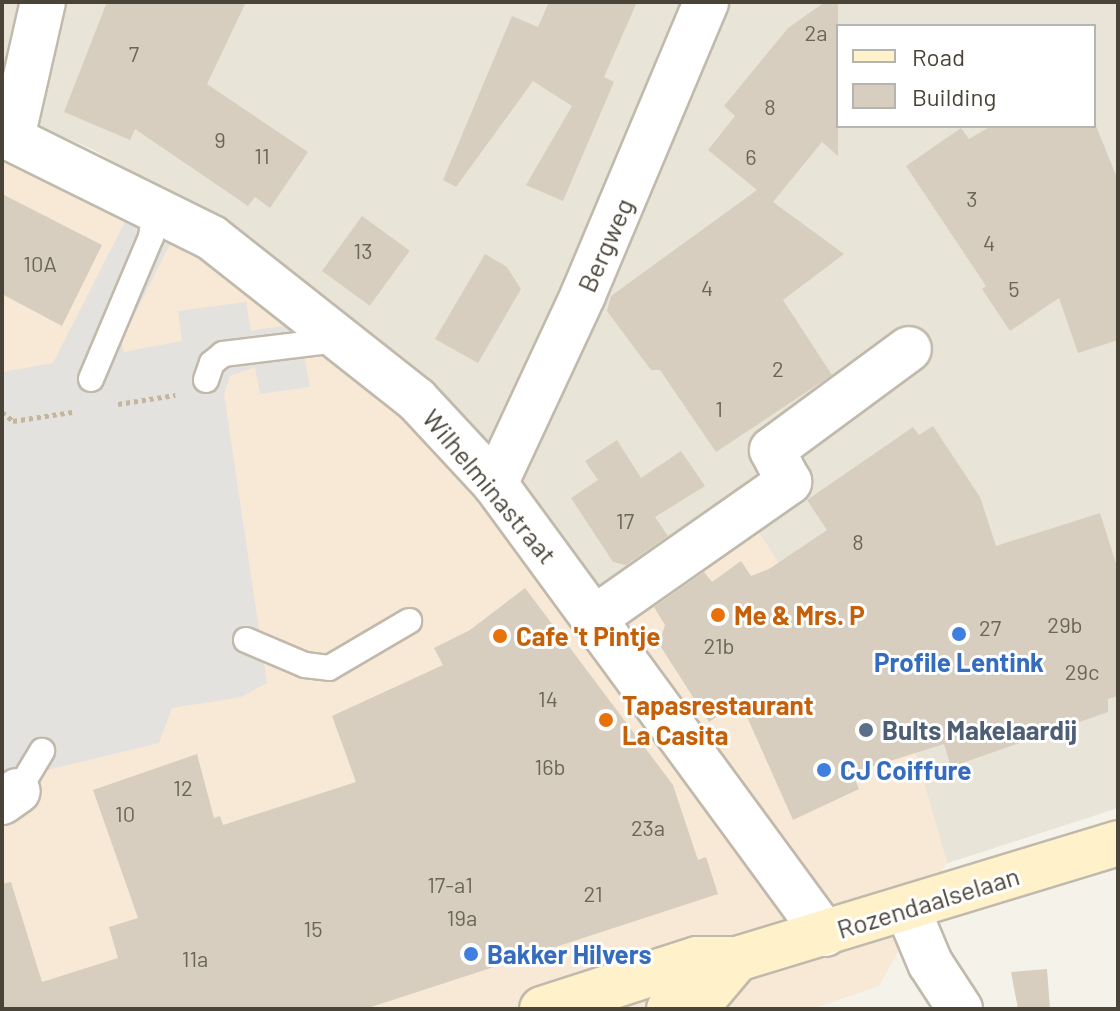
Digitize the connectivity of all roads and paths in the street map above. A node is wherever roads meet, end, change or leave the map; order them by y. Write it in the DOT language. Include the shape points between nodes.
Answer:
graph roads {
  1 [pos="43,2"];
  2 [pos="706,2"];
  3 [pos="7,136"];
  4 [pos="155,211"];
  5 [pos="341,340"];
  6 [pos="909,349"];
  7 [pos="91,379"];
  8 [pos="206,380"];
  9 [pos="495,484"];
  10 [pos="596,617"];
  11 [pos="409,621"];
  12 [pos="246,640"];
  13 [pos="42,751"];
  14 [pos="10,797"];
  15 [pos="1118,843"];
  16 [pos="907,908"];
  17 [pos="825,934"];
  18 [pos="737,959"];
  19 [pos="545,1008"];
  20 [pos="669,1009"];
  21 [pos="960,1009"];
  1 -- 3 [label="street"];
  2 -- 9 [label="street, Bergweg" via="583,295"];
  3 -- 4 [label="street, Wilhelminastraat"];
  4 -- 5 [label="street, Wilhelminastraat" via="212,238"];
  4 -- 7 [label="lane" via="151,237"];
  5 -- 8 [label="lane" via="223,354 212,363"];
  5 -- 9 [label="street, Wilhelminastraat" via="417,400"];
  6 -- 10 [label="street" via="772,450 789,482"];
  9 -- 10 [label="street, Wilhelminastraat"];
  10 -- 17 [label="street, Wilhelminastraat"];
  11 -- 12 [label="lane" via="329,668 305,665"];
  13 -- 14 [label="lane"];
  15 -- 16 [label="street, Rozendaalselaan"];
  16 -- 17 [label="street, Rozendaalselaan"];
  16 -- 21 [label="street" via="930,963"];
  17 -- 18 [label="street, Rozendaalselaan"];
  18 -- 19 [label="street, Rozendaalselaan" via="697,959"];
  18 -- 20 [label="street" via="705,997"];
}
